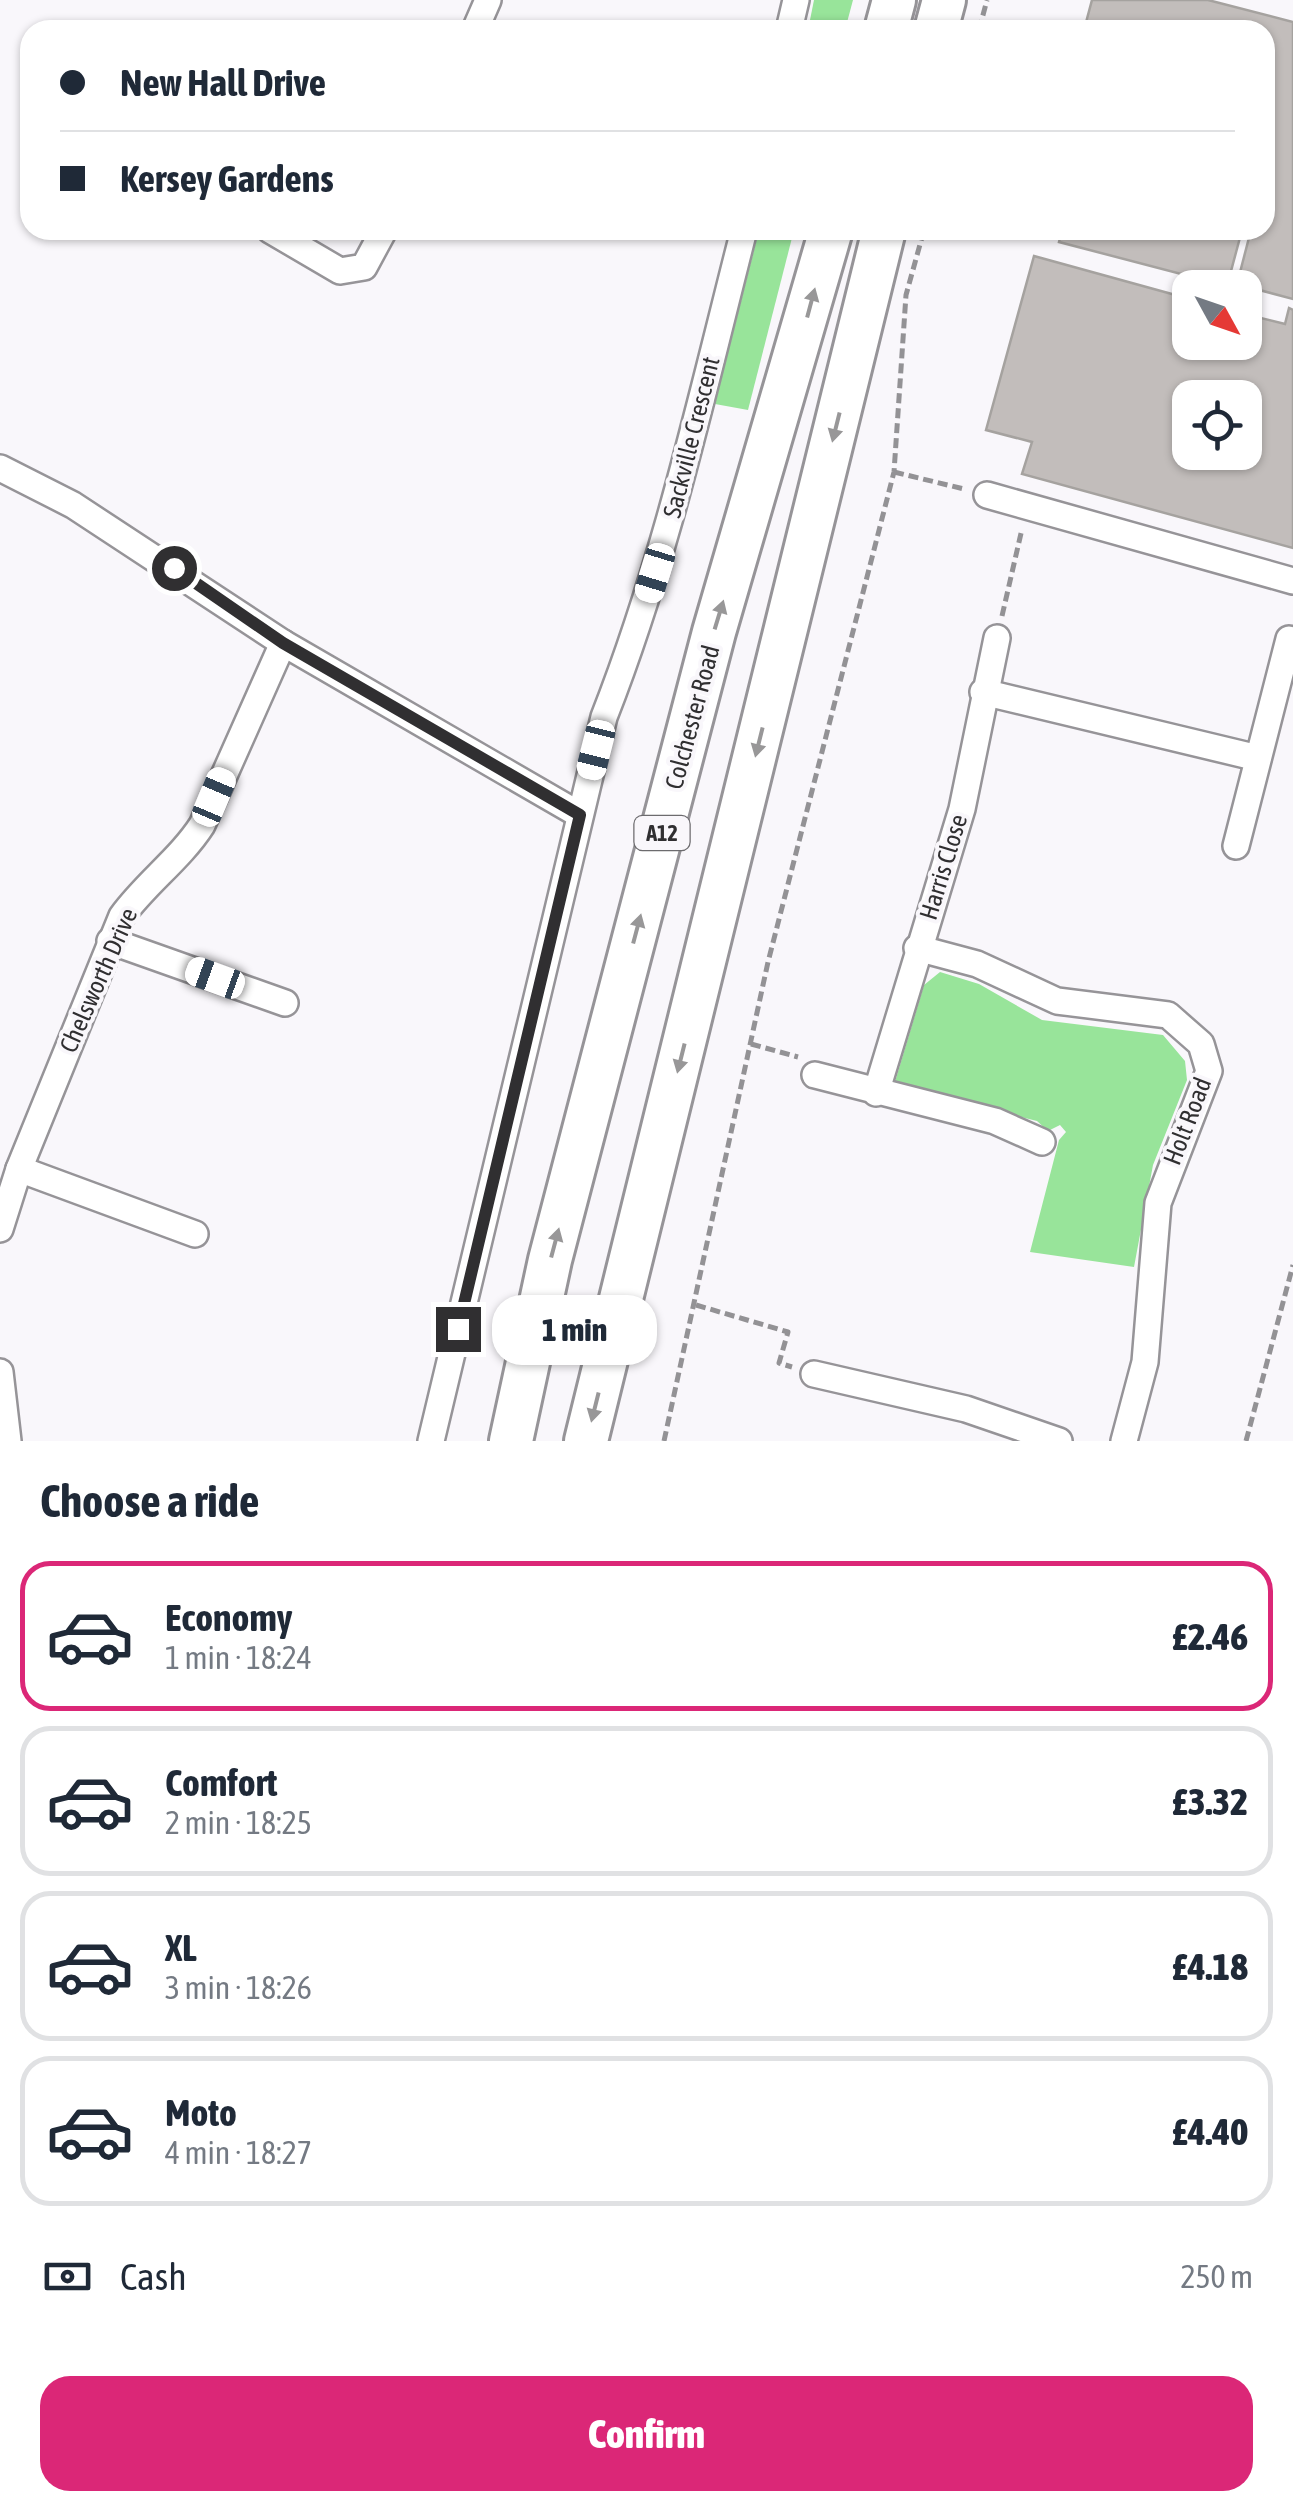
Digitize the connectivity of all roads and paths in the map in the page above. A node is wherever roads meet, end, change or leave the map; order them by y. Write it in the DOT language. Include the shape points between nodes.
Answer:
graph roads {
  1 [pos="287,240"];
  2 [pos="379,240"];
  3 [pos="742,240"];
  4 [pos="828,240"];
  5 [pos="882,240"];
  6 [pos="921,240"];
  7 [pos="0,468"];
  8 [pos="894,472"];
  9 [pos="987,495"];
  10 [pos="1027,507"];
  11 [pos="1293,581"];
  12 [pos="997,638"];
  13 [pos="1289,640"];
  14 [pos="283,643"];
  15 [pos="984,692"];
  16 [pos="1258,758"];
  17 [pos="580,815"];
  18 [pos="1236,846"];
  19 [pos="110,941"];
  20 [pos="917,948"];
  21 [pos="285,1003"];
  22 [pos="750,1044"];
  23 [pos="815,1075"];
  24 [pos="876,1093"];
  25 [pos="1042,1142"];
  26 [pos="19,1168"];
  27 [pos="0,1229"];
  28 [pos="194,1234"];
  29 [pos="1293,1265"];
  30 [pos="696,1305"];
  31 [pos="0,1372"];
  32 [pos="814,1374"];
  33 [pos="1019,1436"];
  34 [pos="8,1441"];
  35 [pos="431,1441"];
  36 [pos="511,1441"];
  37 [pos="586,1441"];
  38 [pos="664,1441"];
  39 [pos="1058,1441"];
  40 [pos="1124,1441"];
  41 [pos="1246,1441"];
  1 -- 2 [label="street" via="340,271 364,267"];
  3 -- 17 [label="street, Sackville Crescent" via="675,510 604,717"];
  36 -- 4 [label="highway, Colchester Road / A12, one-way" via="550,1260 714,632"];
  5 -- 37 [label="highway, one-way"];
  6 -- 8 [label="path" via="906,295"];
  7 -- 14 [label="street" via="74,505"];
  8 -- 9 [label="path"];
  8 -- 22 [label="path"];
  9 -- 10 [label="street"];
  10 -- 11 [label="street"];
  10 -- 12 [label="path"];
  12 -- 15 [label="street, Harris Close"];
  13 -- 16 [label="street"];
  14 -- 17 [label="street"];
  14 -- 19 [label="street, Chelsworth Drive" via="202,825 137,895"];
  15 -- 16 [label="street"];
  15 -- 20 [label="street, Harris Close" via="958,823"];
  16 -- 18 [label="street"];
  17 -- 35 [label="street, Sackville Crescent"];
  19 -- 21 [label="street"];
  19 -- 26 [label="street, Chelsworth Drive"];
  20 -- 24 [label="street, Harris Close"];
  20 -- 40 [label="street, Holt Road" via="977,964 1056,1001 1168,1016 1201,1044 1208,1071 1158,1204 1145,1362"];
  22 -- 23 [label="path" via="810,1060"];
  22 -- 30 [label="path"];
  23 -- 24 [label="street"];
  24 -- 25 [label="street" via="995,1121"];
  26 -- 27 [label="street, Chelsworth Drive"];
  26 -- 28 [label="street"];
  29 -- 41 [label="path"];
  30 -- 32 [label="path" via="788,1332 780,1364"];
  30 -- 38 [label="path"];
  31 -- 34 [label="street"];
  32 -- 33 [label="street" via="966,1410"];
  33 -- 39 [label="street"];
}
